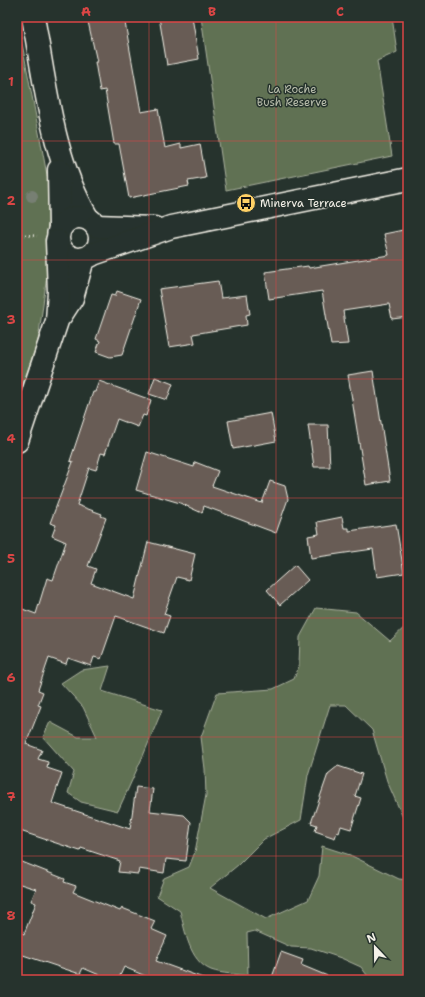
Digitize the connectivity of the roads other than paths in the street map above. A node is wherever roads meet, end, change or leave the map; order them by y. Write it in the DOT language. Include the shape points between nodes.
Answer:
graph roads {
  1 [pos="33,17"];
  2 [pos="59,153"];
  3 [pos="408,179"];
  4 [pos="92,222"];
  5 [pos="171,227"];
  6 [pos="59,234"];
  7 [pos="88,256"];
  8 [pos="57,321"];
  9 [pos="17,441"];
  1 -- 2 [label="main road"];
  2 -- 4 [label="main road" via="70,184"];
  2 -- 6 [label="main road"];
  3 -- 5 [label="main road"];
  4 -- 5 [label="main road"];
  4 -- 6 [label="main road" via="82,217 69,219"];
  4 -- 7 [label="main road" via="100,237 99,244"];
  5 -- 7 [label="main road"];
  6 -- 7 [label="main road" via="63,253 76,259"];
  6 -- 8 [label="main road"];
  7 -- 8 [label="main road" via="72,298"];
  8 -- 9 [label="main road"];
}
